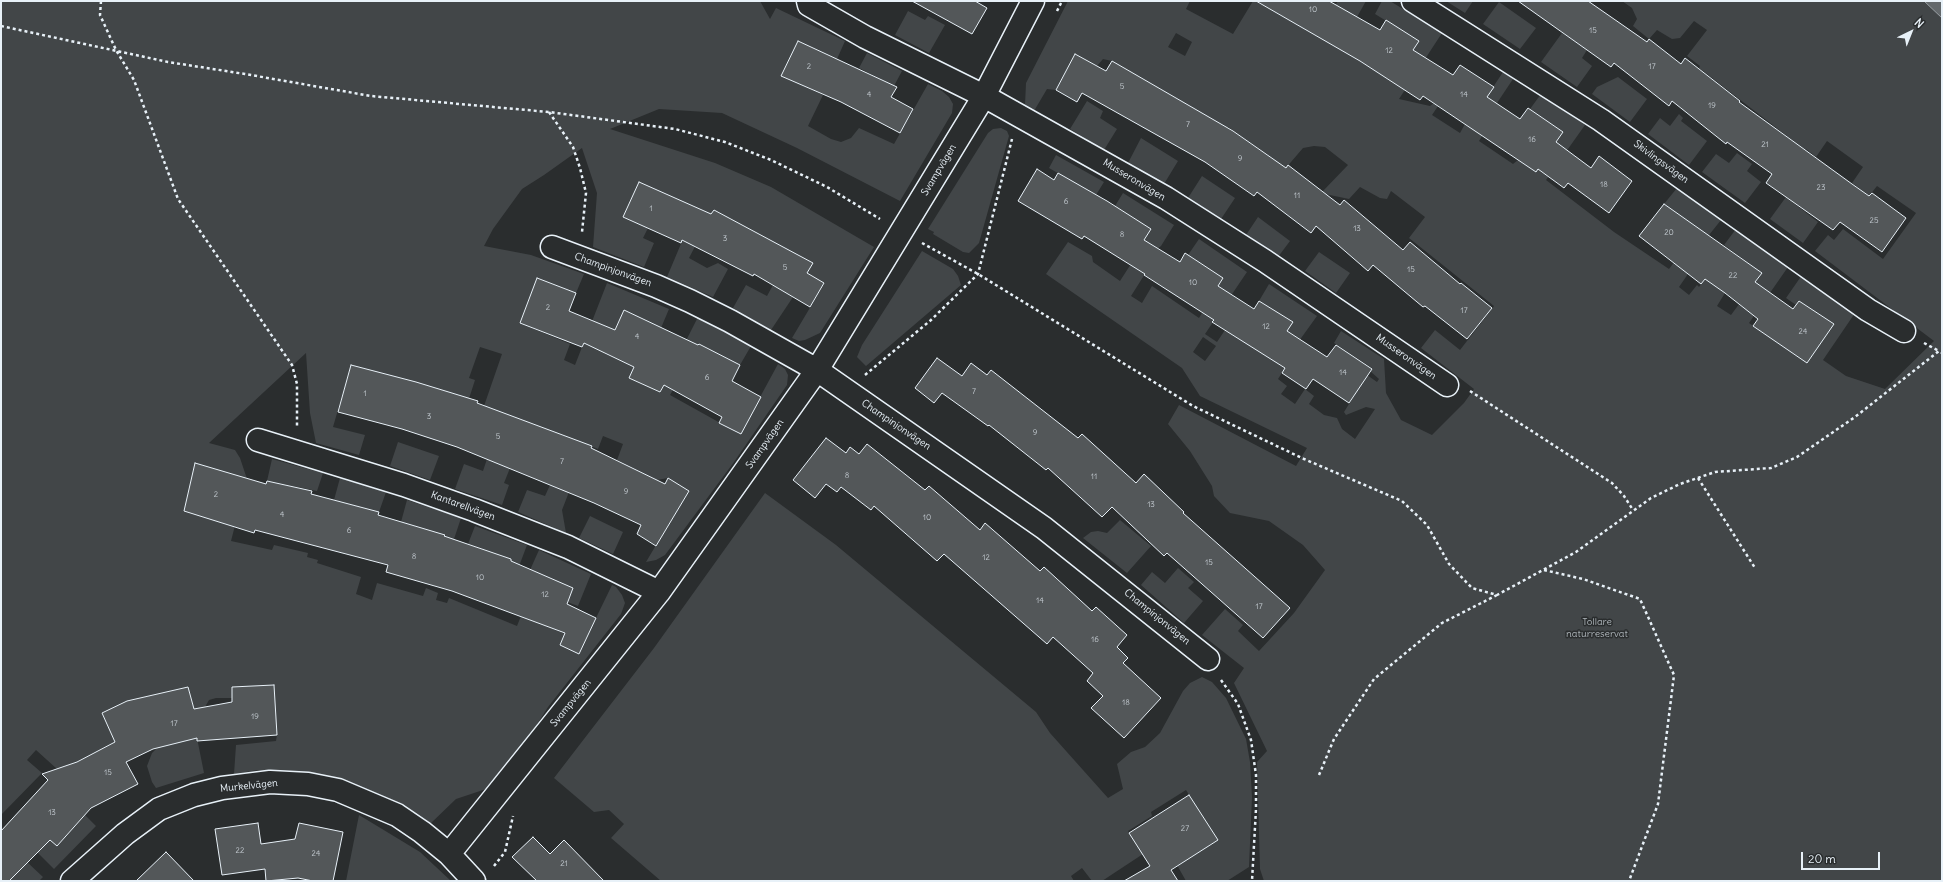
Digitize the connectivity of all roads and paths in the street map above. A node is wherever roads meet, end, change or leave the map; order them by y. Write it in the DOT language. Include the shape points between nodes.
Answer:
graph roads {
  1 [pos="101,1"];
  2 [pos="808,1"];
  3 [pos="1033,1"];
  4 [pos="1062,1"];
  5 [pos="1413,1"];
  6 [pos="1055,15"];
  7 [pos="1,26"];
  8 [pos="116,50"];
  9 [pos="984,96"];
  10 [pos="549,112"];
  11 [pos="1018,115"];
  12 [pos="881,219"];
  13 [pos="920,242"];
  14 [pos="552,247"];
  15 [pos="577,257"];
  16 [pos="978,274"];
  17 [pos="1904,331"];
  18 [pos="1942,352"];
  19 [pos="817,370"];
  20 [pos="1447,385"];
  21 [pos="844,390"];
  22 [pos="258,440"];
  23 [pos="296,452"];
  24 [pos="1698,478"];
  25 [pos="1633,510"];
  26 [pos="1754,568"];
  27 [pos="1544,570"];
  28 [pos="659,592"];
  29 [pos="1497,595"];
  30 [pos="1208,659"];
  31 [pos="1319,775"];
  32 [pos="518,810"];
  33 [pos="449,854"];
  34 [pos="492,869"];
  35 [pos="72,881"];
  36 [pos="474,881"];
  37 [pos="1252,881"];
  38 [pos="1629,881"];
  1 -- 8 [label="path" via="100,15"];
  2 -- 9 [label="street, Musseronvägen" via="809,5 865,37"];
  3 -- 9 [label="street, Svampvägen"];
  4 -- 6 [label="path"];
  5 -- 17 [label="street, Skivlingsvägen" via="1594,116 1868,310"];
  7 -- 8 [label="path"];
  8 -- 10 [label="path" via="168,62 371,96"];
  8 -- 23 [label="path" via="134,80 178,199 292,365 297,384"];
  9 -- 11 [label="street, Musseronvägen"];
  9 -- 19 [label="street, Svampvägen"];
  10 -- 12 [label="path" via="675,128 725,142 771,160 827,187"];
  10 -- 15 [label="path" via="573,147 586,193"];
  11 -- 16 [label="path"];
  11 -- 20 [label="street, Musseronvägen" via="1109,165 1231,238"];
  13 -- 16 [label="path"];
  14 -- 15 [label="street, Champinjonvägen"];
  15 -- 19 [label="street, Champinjonvägen" via="690,301"];
  16 -- 21 [label="path" via="931,320"];
  16 -- 29 [label="path" via="1193,406 1304,459 1402,501 1427,524 1449,564 1472,588"];
  18 -- 24 [label="path" via="1939,351 1854,418 1797,458 1771,468 1715,472"];
  19 -- 21 [label="street, Champinjonvägen"];
  19 -- 28 [label="street, Svampvägen"];
  20 -- 25 [label="path" via="1466,389 1612,483"];
  21 -- 30 [label="street, Champinjonvägen" via="1044,528"];
  22 -- 23 [label="street, Kantarellvägen"];
  23 -- 28 [label="street, Kantarellvägen" via="443,498 568,548"];
  24 -- 25 [label="path" via="1663,492"];
  24 -- 26 [label="path"];
  25 -- 27 [label="path" via="1576,552"];
  27 -- 29 [label="path"];
  27 -- 38 [label="path" via="1583,579 1640,599 1674,675 1658,804"];
  28 -- 33 [label="street, Svampvägen"];
  29 -- 31 [label="path" via="1442,623 1374,679 1334,739"];
  30 -- 37 [label="path" via="1238,704 1251,740 1256,775"];
  32 -- 34 [label="path" via="510,825 505,852"];
  33 -- 35 [label="street, Murkelvägen" via="397,815 366,801 338,790 308,784 270,782 222,788 194,795 159,809 125,834"];
  33 -- 36 [label="street, Murkelvägen"];
}
